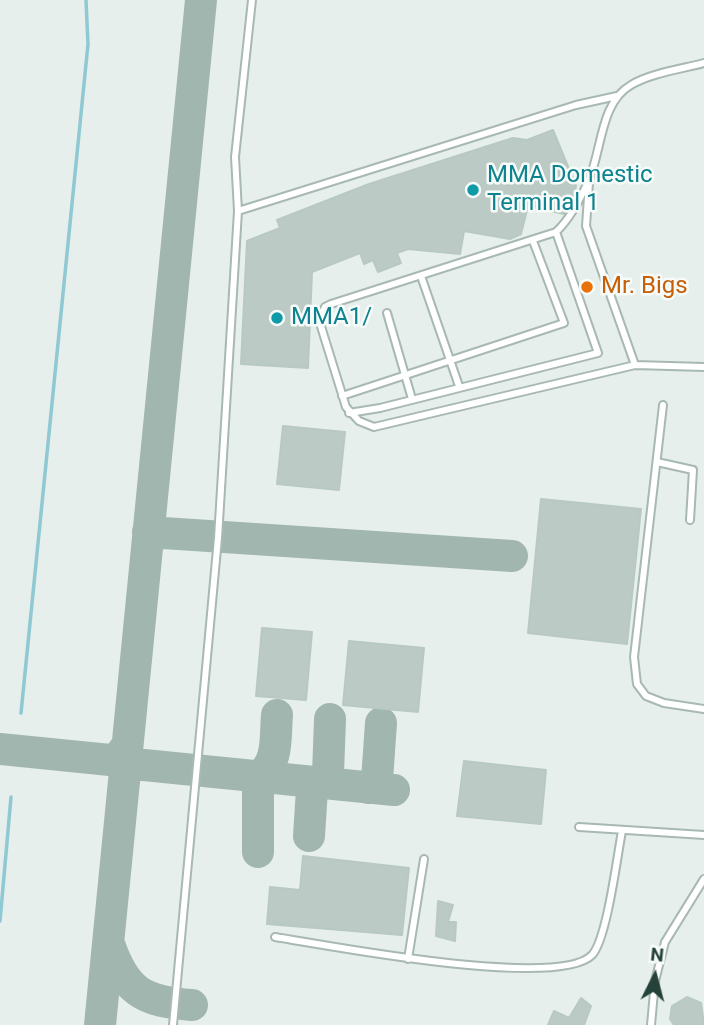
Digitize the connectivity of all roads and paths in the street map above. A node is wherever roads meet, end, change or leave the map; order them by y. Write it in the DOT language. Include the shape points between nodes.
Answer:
graph roads {
  1 [pos="252,0"];
  2 [pos="704,63"];
  3 [pos="617,96"];
  4 [pos="590,176"];
  5 [pos="238,211"];
  6 [pos="556,232"];
  7 [pos="533,241"];
  8 [pos="421,276"];
  9 [pos="387,313"];
  10 [pos="450,360"];
  11 [pos="635,365"];
  12 [pos="704,367"];
  13 [pos="405,375"];
  14 [pos="459,386"];
  15 [pos="342,396"];
  16 [pos="412,399"];
  17 [pos="663,405"];
  18 [pos="349,413"];
  19 [pos="657,462"];
  20 [pos="690,520"];
  21 [pos="704,709"];
  22 [pos="579,827"];
  23 [pos="622,831"];
  24 [pos="704,835"];
  25 [pos="424,859"];
  26 [pos="704,880"];
  27 [pos="275,937"];
  28 [pos="408,959"];
  29 [pos="173,1025"];
  30 [pos="651,1025"];
  1 -- 5 [label="lane" via="235,157"];
  2 -- 3 [label="lane" via="632,84"];
  3 -- 4 [label="lane"];
  3 -- 5 [label="lane"];
  4 -- 6 [label="lane" via="571,215"];
  4 -- 11 [label="lane" via="586,226"];
  5 -- 29 [label="lane" via="218,538"];
  6 -- 7 [label="lane"];
  6 -- 14 [label="lane" via="599,350"];
  7 -- 8 [label="lane"];
  7 -- 10 [label="lane" via="564,323"];
  8 -- 10 [label="lane"];
  8 -- 15 [label="lane" via="331,304 321,313 321,330"];
  9 -- 13 [label="lane"];
  10 -- 13 [label="lane"];
  10 -- 14 [label="lane"];
  11 -- 12 [label="lane"];
  11 -- 18 [label="lane" via="374,426"];
  13 -- 15 [label="lane"];
  13 -- 16 [label="lane"];
  14 -- 16 [label="lane"];
  15 -- 18 [label="lane"];
  16 -- 18 [label="lane"];
  17 -- 19 [label="lane"];
  19 -- 20 [label="lane" via="693,470"];
  19 -- 21 [label="lane" via="635,673 646,696"];
  22 -- 23 [label="lane"];
  23 -- 24 [label="lane"];
  23 -- 28 [label="lane" via="601,936 588,959 531,968"];
  25 -- 28 [label="lane"];
  26 -- 30 [label="lane" via="665,942"];
  27 -- 28 [label="lane"];
}
